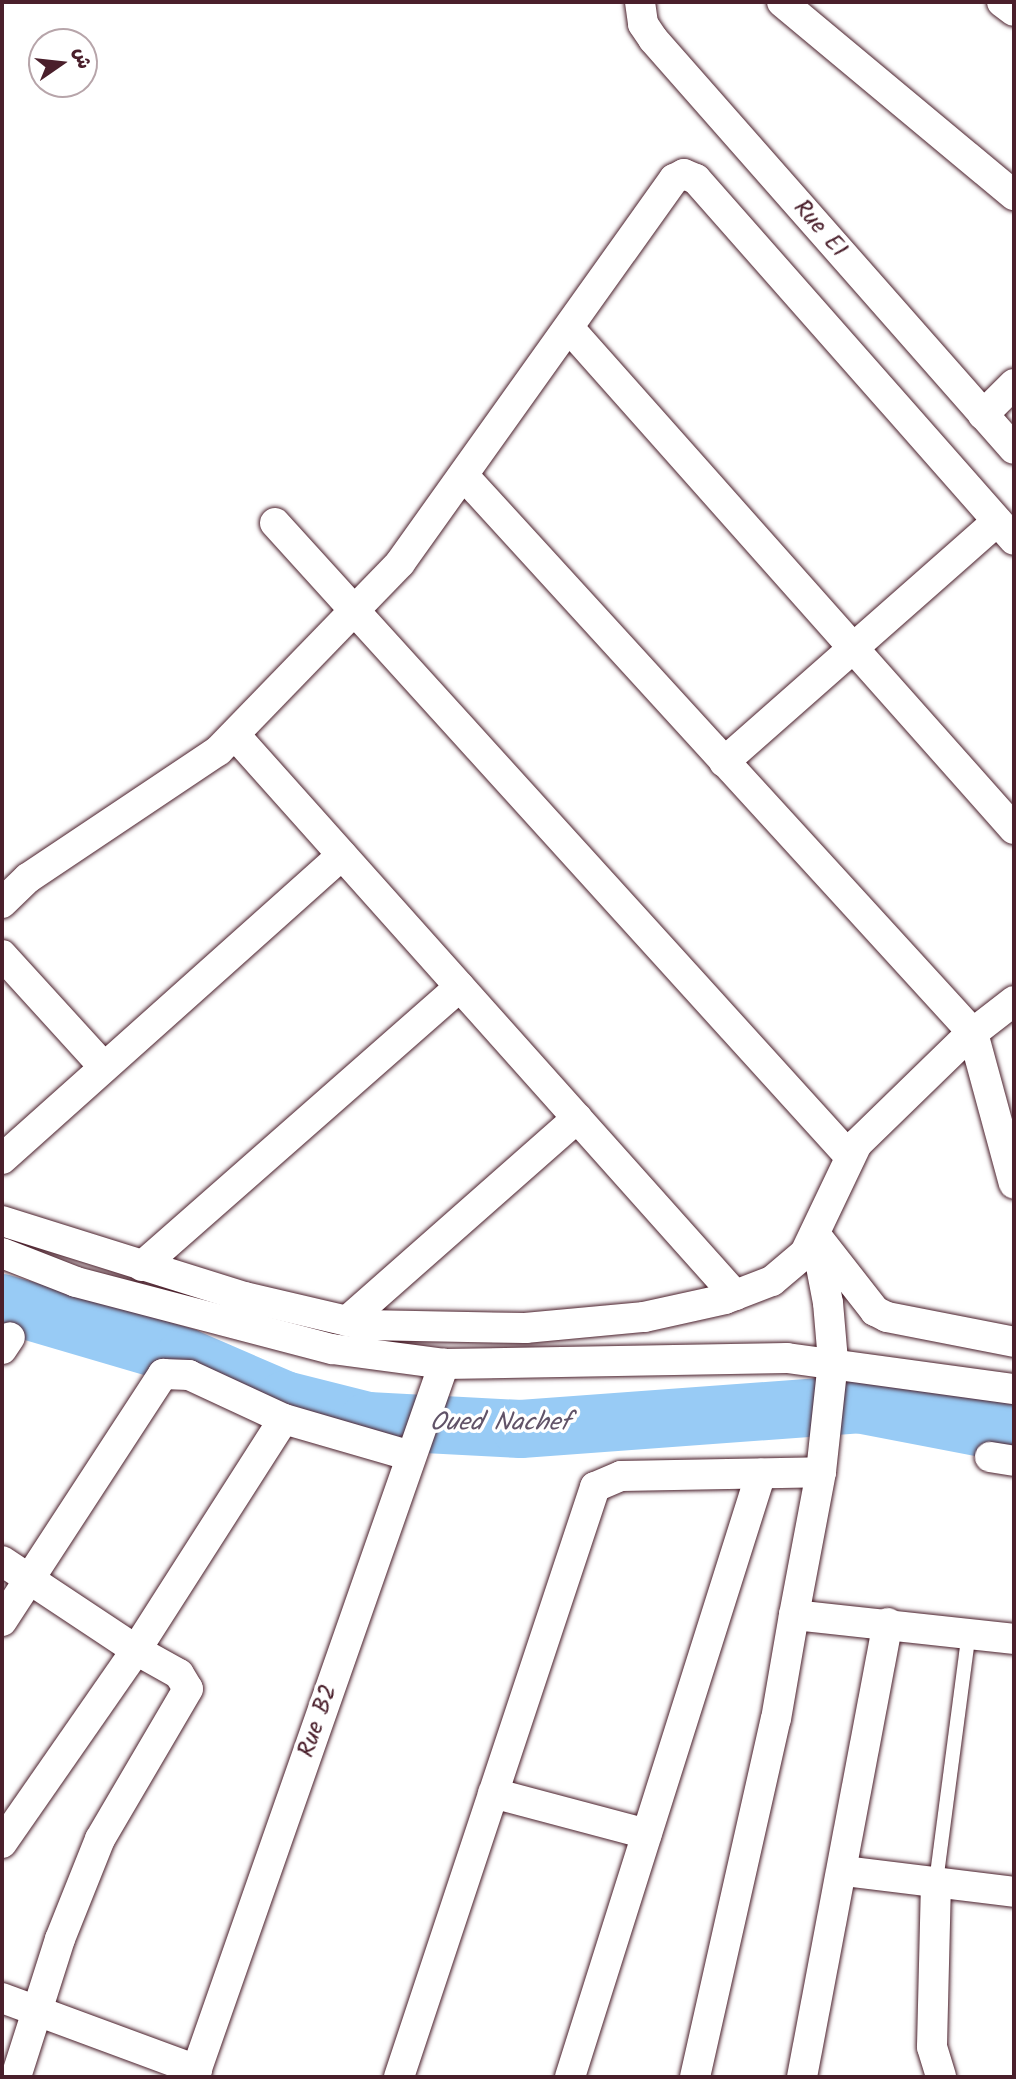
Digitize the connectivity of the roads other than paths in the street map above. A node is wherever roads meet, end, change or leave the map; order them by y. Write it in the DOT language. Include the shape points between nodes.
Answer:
graph roads {
  1 [pos="640,2"];
  2 [pos="782,2"];
  3 [pos="1002,2"];
  4 [pos="1014,11"];
  5 [pos="1014,195"];
  6 [pos="569,328"];
  7 [pos="1014,384"];
  8 [pos="983,415"];
  9 [pos="1014,449"];
  10 [pos="464,476"];
  11 [pos="275,523"];
  12 [pos="1006,531"];
  13 [pos="354,610"];
  14 [pos="854,648"];
  15 [pos="235,734"];
  16 [pos="724,762"];
  17 [pos="1014,829"];
  18 [pos="342,855"];
  19 [pos="2,903"];
  20 [pos="2,955"];
  21 [pos="460,987"];
  22 [pos="1014,1001"];
  23 [pos="973,1033"];
  24 [pos="104,1067"];
  25 [pos="577,1118"];
  26 [pos="850,1157"];
  27 [pos="2,1159"];
  28 [pos="1014,1184"];
  29 [pos="2,1221"];
  30 [pos="816,1235"];
  31 [pos="2,1253"];
  32 [pos="142,1266"];
  33 [pos="735,1295"];
  34 [pos="347,1321"];
  35 [pos="1014,1342"];
  36 [pos="832,1361"];
  37 [pos="444,1364"];
  38 [pos="1014,1389"];
  39 [pos="284,1419"];
  40 [pos="411,1456"];
  41 [pos="821,1472"];
  42 [pos="761,1473"];
  43 [pos="2,1561"];
  44 [pos="30,1580"];
  45 [pos="794,1615"];
  46 [pos="2,1621"];
  47 [pos="888,1623"];
  48 [pos="969,1632"];
  49 [pos="1014,1639"];
  50 [pos="136,1650"];
  51 [pos="493,1793"];
  52 [pos="647,1834"];
  53 [pos="2,1843"];
  54 [pos="845,1871"];
  55 [pos="936,1882"];
  56 [pos="1014,1892"];
  57 [pos="2,1998"];
  58 [pos="37,2011"];
  59 [pos="195,2074"];
  60 [pos="16,2077"];
  61 [pos="399,2077"];
  62 [pos="570,2077"];
  63 [pos="695,2077"];
  64 [pos="803,2077"];
  65 [pos="941,2077"];
  1 -- 8 [label="street, Rue E1" via="643,24 653,38"];
  2 -- 5 [label="street"];
  3 -- 4 [label="street"];
  6 -- 10 [label="street"];
  6 -- 12 [label="street" via="674,179 684,174 696,179"];
  6 -- 14 [label="street"];
  7 -- 8 [label="street"];
  8 -- 9 [label="street, Rue E1"];
  10 -- 13 [label="street" via="400,563"];
  10 -- 16 [label="street"];
  11 -- 13 [label="street"];
  12 -- 14 [label="street"];
  13 -- 15 [label="street"];
  13 -- 26 [label="street"];
  14 -- 16 [label="street"];
  14 -- 17 [label="street"];
  15 -- 18 [label="street"];
  15 -- 19 [label="street" via="201,764 29,878"];
  16 -- 23 [label="street"];
  18 -- 21 [label="street"];
  18 -- 24 [label="street"];
  20 -- 24 [label="street"];
  21 -- 25 [label="street"];
  21 -- 32 [label="street"];
  22 -- 23 [label="street"];
  23 -- 26 [label="street" via="898,1100"];
  23 -- 28 [label="street"];
  24 -- 27 [label="street"];
  25 -- 33 [label="street"];
  25 -- 34 [label="street"];
  26 -- 30 [label="street"];
  29 -- 32 [label="street"];
  30 -- 33 [label="street" via="805,1253 772,1281"];
  30 -- 35 [label="street" via="869,1305 887,1317"];
  30 -- 36 [label="street"];
  31 -- 37 [label="street" via="76,1282 332,1349"];
  32 -- 34 [label="street"];
  33 -- 34 [label="street" via="645,1317 525,1328"];
  36 -- 37 [label="street"];
  36 -- 38 [label="street"];
  36 -- 41 [label="street"];
  37 -- 40 [label="street, Rue B2"];
  39 -- 40 [label="street"];
  39 -- 44 [label="street" via="189,1375 163,1374"];
  39 -- 50 [label="street"];
  40 -- 59 [label="street, Rue B2"];
  41 -- 42 [label="street"];
  41 -- 45 [label="street"];
  42 -- 51 [label="street" via="621,1476 595,1487"];
  42 -- 52 [label="street"];
  43 -- 44 [label="street"];
  44 -- 46 [label="street"];
  44 -- 50 [label="street"];
  45 -- 47 [label="street"];
  45 -- 63 [label="street" via="776,1719"];
  47 -- 48 [label="street"];
  47 -- 54 [label="street"];
  48 -- 49 [label="street"];
  48 -- 55 [label="lane"];
  50 -- 53 [label="street"];
  50 -- 58 [label="street" via="179,1674 186,1682 186,1698 100,1839"];
  51 -- 52 [label="street"];
  51 -- 61 [label="street"];
  52 -- 62 [label="street"];
  54 -- 55 [label="street"];
  54 -- 64 [label="street"];
  55 -- 56 [label="street"];
  55 -- 65 [label="street" via="932,2047"];
  57 -- 58 [label="street"];
  58 -- 59 [label="street"];
  58 -- 60 [label="street"];
}
